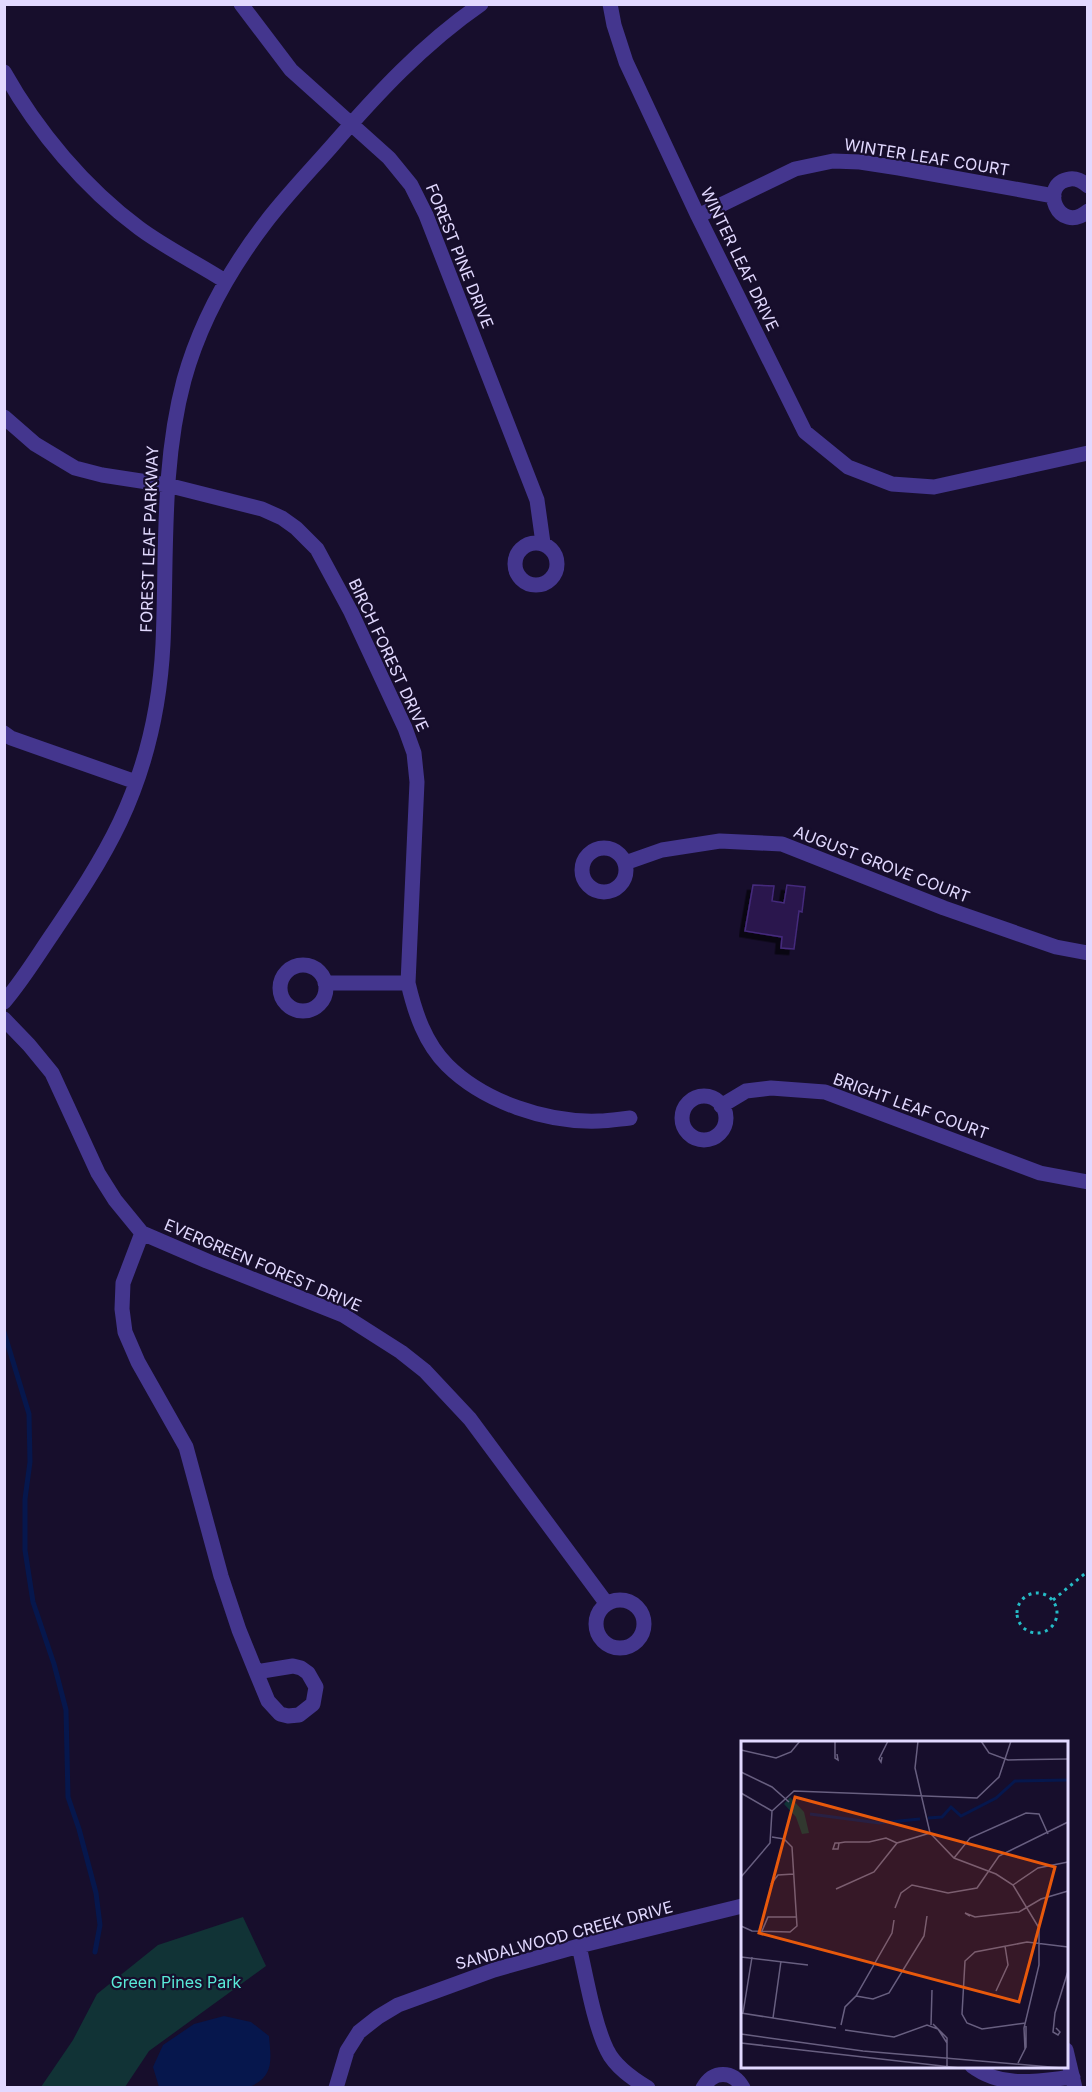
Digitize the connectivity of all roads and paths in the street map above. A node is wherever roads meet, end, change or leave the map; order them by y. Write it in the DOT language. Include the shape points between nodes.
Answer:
graph roads {
  1 [pos="241,4"];
  2 [pos="481,4"];
  3 [pos="610,4"];
  4 [pos="4,72"];
  5 [pos="352,123"];
  6 [pos="1088,186"];
  7 [pos="1054,196"];
  8 [pos="1088,211"];
  9 [pos="698,216"];
  10 [pos="225,281"];
  11 [pos="4,417"];
  12 [pos="1088,453"];
  13 [pos="167,485"];
  14 [pos="543,543"];
  15 [pos="4,734"];
  16 [pos="136,782"];
  17 [pos="625,863"];
  18 [pos="1088,953"];
  19 [pos="325,983"];
  20 [pos="408,983"];
  21 [pos="4,1002"];
  22 [pos="4,1019"];
  23 [pos="721,1106"];
  24 [pos="630,1118"];
  25 [pos="1088,1182"];
  26 [pos="142,1233"];
  27 [pos="1088,1571"];
  28 [pos="1053,1600"];
  29 [pos="607,1604"];
  30 [pos="256,1672"];
  31 [pos="741,1906"];
  32 [pos="579,1946"];
  33 [pos="1068,2058"];
  34 [pos="974,2068"];
  35 [pos="1074,2083"];
  36 [pos="336,2088"];
  37 [pos="648,2088"];
  38 [pos="703,2088"];
  39 [pos="743,2088"];
  1 -- 5 [label="street, FOREST PINE DRIVE" via="291,70"];
  2 -- 5 [label="street, FOREST LEAF PARKWAY" via="431,42"];
  3 -- 9 [label="street, WINTER LEAF DRIVE" via="626,62"];
  4 -- 10 [label="street" via="42,129 114,208 141,230"];
  5 -- 10 [label="street, FOREST LEAF PARKWAY" via="267,220"];
  5 -- 14 [label="street, FOREST PINE DRIVE" via="411,185 426,215 537,500"];
  6 -- 7 [label="street" via="1079,180 1066,180 1056,188"];
  7 -- 8 [label="street" via="1055,207 1064,215 1076,217"];
  7 -- 9 [label="street, WINTER LEAF COURT" via="899,168 833,161 795,169"];
  9 -- 12 [label="street, WINTER LEAF DRIVE" via="805,432 848,467 892,484 934,487"];
  10 -- 13 [label="street, FOREST LEAF PARKWAY" via="186,374 172,435"];
  11 -- 13 [label="street, BIRCH FOREST DRIVE" via="35,444 75,468"];
  13 -- 16 [label="street, FOREST LEAF PARKWAY" via="163,645 157,705"];
  13 -- 20 [label="street, BIRCH FOREST DRIVE" via="262,509 282,518 317,549 351,612 414,753 417,782"];
  15 -- 16 [label="street"];
  16 -- 21 [label="street, FOREST LEAF PARKWAY" via="120,822 79,896"];
  17 -- 18 [label="street, AUGUST GROVE COURT" via="662,850 720,841 782,844 1045,944"];
  19 -- 20 [label="street"];
  20 -- 24 [label="street, BIRCH FOREST DRIVE" via="415,1013 436,1052 480,1090 535,1113 566,1119"];
  22 -- 26 [label="street, EVERGREEN FOREST DRIVE" via="52,1073 98,1173"];
  23 -- 25 [label="street, BRIGHT LEAF COURT" via="746,1091 771,1088 825,1092 1040,1173"];
  26 -- 29 [label="street, EVERGREEN FOREST DRIVE" via="343,1315 425,1371 470,1419"];
  26 -- 30 [label="street" via="123,1283 125,1332 186,1447 221,1576"];
  27 -- 28 [label="path"];
  28 -- 28 [label="path" via="1041,1593 1028,1595 1017,1612 1021,1625 1032,1632 1050,1629 1057,1618"];
  31 -- 32 [label="street, SANDALWOOD CREEK DRIVE"];
  32 -- 36 [label="street, SANDALWOOD CREEK DRIVE" via="494,1970 398,2005 359,2032 347,2051"];
  32 -- 37 [label="street" via="607,2051"];
  33 -- 35 [label="street"];
  34 -- 35 [label="street" via="1007,2082"];
  38 -- 39 [label="street" via="712,2077 724,2074 737,2079"];
}
